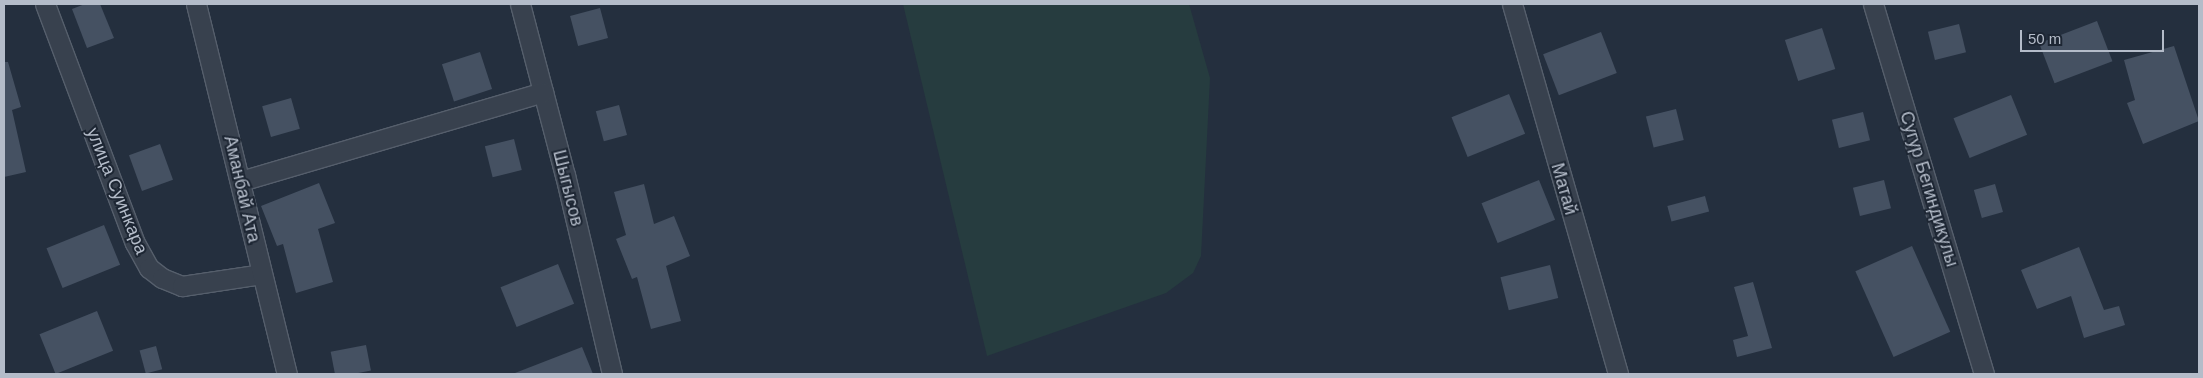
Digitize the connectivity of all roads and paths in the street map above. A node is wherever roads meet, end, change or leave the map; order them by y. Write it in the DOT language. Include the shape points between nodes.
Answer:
graph roads {
  1 [pos="45,4"];
  2 [pos="196,4"];
  3 [pos="520,4"];
  4 [pos="1512,4"];
  5 [pos="1873,4"];
  6 [pos="543,92"];
  7 [pos="241,181"];
  8 [pos="261,274"];
  9 [pos="287,374"];
  10 [pos="612,374"];
  11 [pos="1618,374"];
  12 [pos="1984,374"];
  1 -- 8 [label="street, улица Суинкара" via="135,243 149,268 162,278 182,286"];
  2 -- 7 [label="street, Аманбай Ата"];
  3 -- 6 [label="street, Шыгысов"];
  4 -- 11 [label="street, Матай"];
  5 -- 12 [label="street, Сугур Бегиндикулы"];
  6 -- 7 [label="street"];
  6 -- 10 [label="street, Шыгысов"];
  7 -- 8 [label="street, Аманбай Ата"];
  8 -- 9 [label="street, Аманбай Ата"];
}
